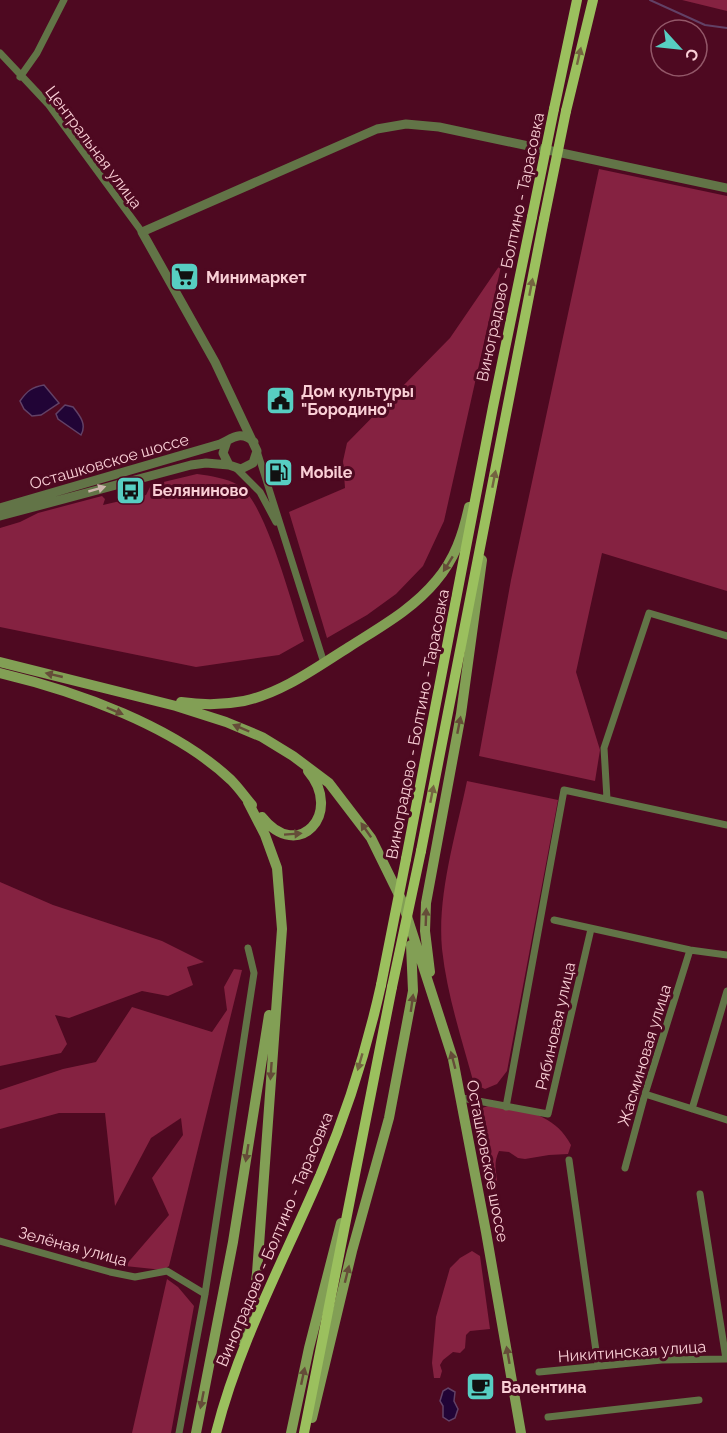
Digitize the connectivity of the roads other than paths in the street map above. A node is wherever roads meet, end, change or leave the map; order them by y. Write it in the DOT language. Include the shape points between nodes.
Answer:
graph roads {
  1 [pos="64,0"];
  2 [pos="577,0"];
  3 [pos="593,0"];
  4 [pos="0,53"];
  5 [pos="21,77"];
  6 [pos="727,188"];
  7 [pos="165,222"];
  8 [pos="142,232"];
  9 [pos="153,252"];
  10 [pos="493,408"];
  11 [pos="240,418"];
  12 [pos="230,438"];
  13 [pos="256,446"];
  14 [pos="233,467"];
  15 [pos="488,507"];
  16 [pos="0,508"];
  17 [pos="0,516"];
  18 [pos="281,532"];
  19 [pos="727,636"];
  20 [pos="0,662"];
  21 [pos="324,663"];
  22 [pos="0,673"];
  23 [pos="147,698"];
  24 [pos="292,756"];
  25 [pos="606,799"];
  26 [pos="248,802"];
  27 [pos="727,825"];
  28 [pos="404,906"];
  29 [pos="554,920"];
  30 [pos="282,929"];
  31 [pos="591,929"];
  32 [pos="248,948"];
  33 [pos="690,950"];
  34 [pos="727,955"];
  35 [pos="387,986"];
  36 [pos="727,992"];
  37 [pos="432,996"];
  38 [pos="645,1094"];
  39 [pos="462,1098"];
  40 [pos="506,1107"];
  41 [pos="692,1109"];
  42 [pos="367,1119"];
  43 [pos="727,1120"];
  44 [pos="569,1160"];
  45 [pos="625,1168"];
  46 [pos="700,1194"];
  47 [pos="0,1240"];
  48 [pos="205,1294"];
  49 [pos="727,1359"];
  50 [pos="598,1365"];
  51 [pos="539,1372"];
  52 [pos="226,1393"];
  53 [pos="699,1400"];
  54 [pos="548,1417"];
  55 [pos="178,1433"];
  56 [pos="196,1433"];
  57 [pos="216,1433"];
  58 [pos="291,1433"];
  59 [pos="306,1433"];
  60 [pos="521,1433"];
  1 -- 5 [label="street"];
  2 -- 10 [label="main road, Виноградово - Болтино - Тарасовка, bridge"];
  15 -- 3 [label="main road, Виноградово - Болтино - Тарасовка, one-way, bridge" via="566,111"];
  4 -- 5 [label="street, Центральная улица"];
  5 -- 8 [label="street, Центральная улица" via="48,104"];
  6 -- 7 [label="street" via="439,127 406,124 377,129"];
  7 -- 8 [label="street"];
  7 -- 9 [label="street" via="153,237"];
  8 -- 9 [label="street"];
  9 -- 11 [label="street" via="215,362"];
  10 -- 21 [label="main road, one-way" via="462,535 451,561 423,596"];
  10 -- 35 [label="main road, Виноградово - Болтино - Тарасовка, bridge" via="406,859"];
  11 -- 12 [label="street" via="239,428"];
  11 -- 13 [label="street"];
  12 -- 13 [label="street" via="247,436"];
  12 -- 14 [label="street" via="223,453"];
  12 -- 16 [label="street, Осташковское шоссе"];
  13 -- 14 [label="street" via="253,463 246,468"];
  13 -- 18 [label="street"];
  17 -- 14 [label="street, Осташковское шоссе, one-way" via="191,465"];
  14 -- 18 [label="street" via="260,492"];
  35 -- 15 [label="main road, Виноградово - Болтино - Тарасовка, one-way, bridge" via="421,851"];
  37 -- 15 [label="main road, one-way" via="426,903 469,662"];
  18 -- 21 [label="street"];
  19 -- 25 [label="street" via="649,613 604,748"];
  23 -- 20 [label="main road, one-way"];
  21 -- 23 [label="main road" via="269,693 245,701 192,704"];
  22 -- 26 [label="main road, one-way" via="80,696 141,722 197,752 233,781"];
  24 -- 23 [label="main road, one-way" via="262,737 226,722"];
  26 -- 24 [label="main road, one-way" via="274,831 285,835 307,832 314,826 321,814 319,790 310,773"];
  28 -- 24 [label="main road, one-way" via="371,838 350,808 329,783"];
  25 -- 27 [label="street"];
  25 -- 40 [label="street" via="564,790"];
  26 -- 30 [label="main road" via="266,835 277,868"];
  28 -- 37 [label="main road, Осташковское шоссе"];
  59 -- 28 [label="main road, one-way" via="389,1118 409,1020 413,959"];
  29 -- 31 [label="street"];
  30 -- 52 [label="main road, one-way" via="258,1273 253,1305"];
  30 -- 56 [label="main road, one-way" via="233,1242"];
  31 -- 33 [label="street"];
  31 -- 40 [label="street, Рябиновая улица" via="548,1114"];
  32 -- 48 [label="street" via="254,973"];
  33 -- 34 [label="street"];
  33 -- 38 [label="street, Жасминовая улица"];
  35 -- 42 [label="main road, Виноградово - Болтино - Тарасовка"];
  35 -- 52 [label="main road, Виноградово - Болтино - Тарасовка, one-way" via="323,1169"];
  36 -- 41 [label="street"];
  39 -- 37 [label="main road, Осташковское шоссе, one-way"];
  38 -- 41 [label="street"];
  38 -- 45 [label="street, Жасминовая улица"];
  39 -- 40 [label="street, Рябиновая улица"];
  60 -- 39 [label="main road, Осташковское шоссе, one-way"];
  41 -- 43 [label="street"];
  58 -- 42 [label="main road, one-way"];
  42 -- 59 [label="main road, Виноградово - Болтино - Тарасовка"];
  44 -- 50 [label="street"];
  46 -- 49 [label="street"];
  47 -- 48 [label="street, Зелёная улица" via="110,1272 135,1276 167,1271"];
  48 -- 55 [label="street"];
  49 -- 50 [label="street, Никитинская улица"];
  50 -- 51 [label="street, Никитинская улица"];
  52 -- 57 [label="main road, Виноградово - Болтино - Тарасовка"];
  53 -- 54 [label="street"];
}
